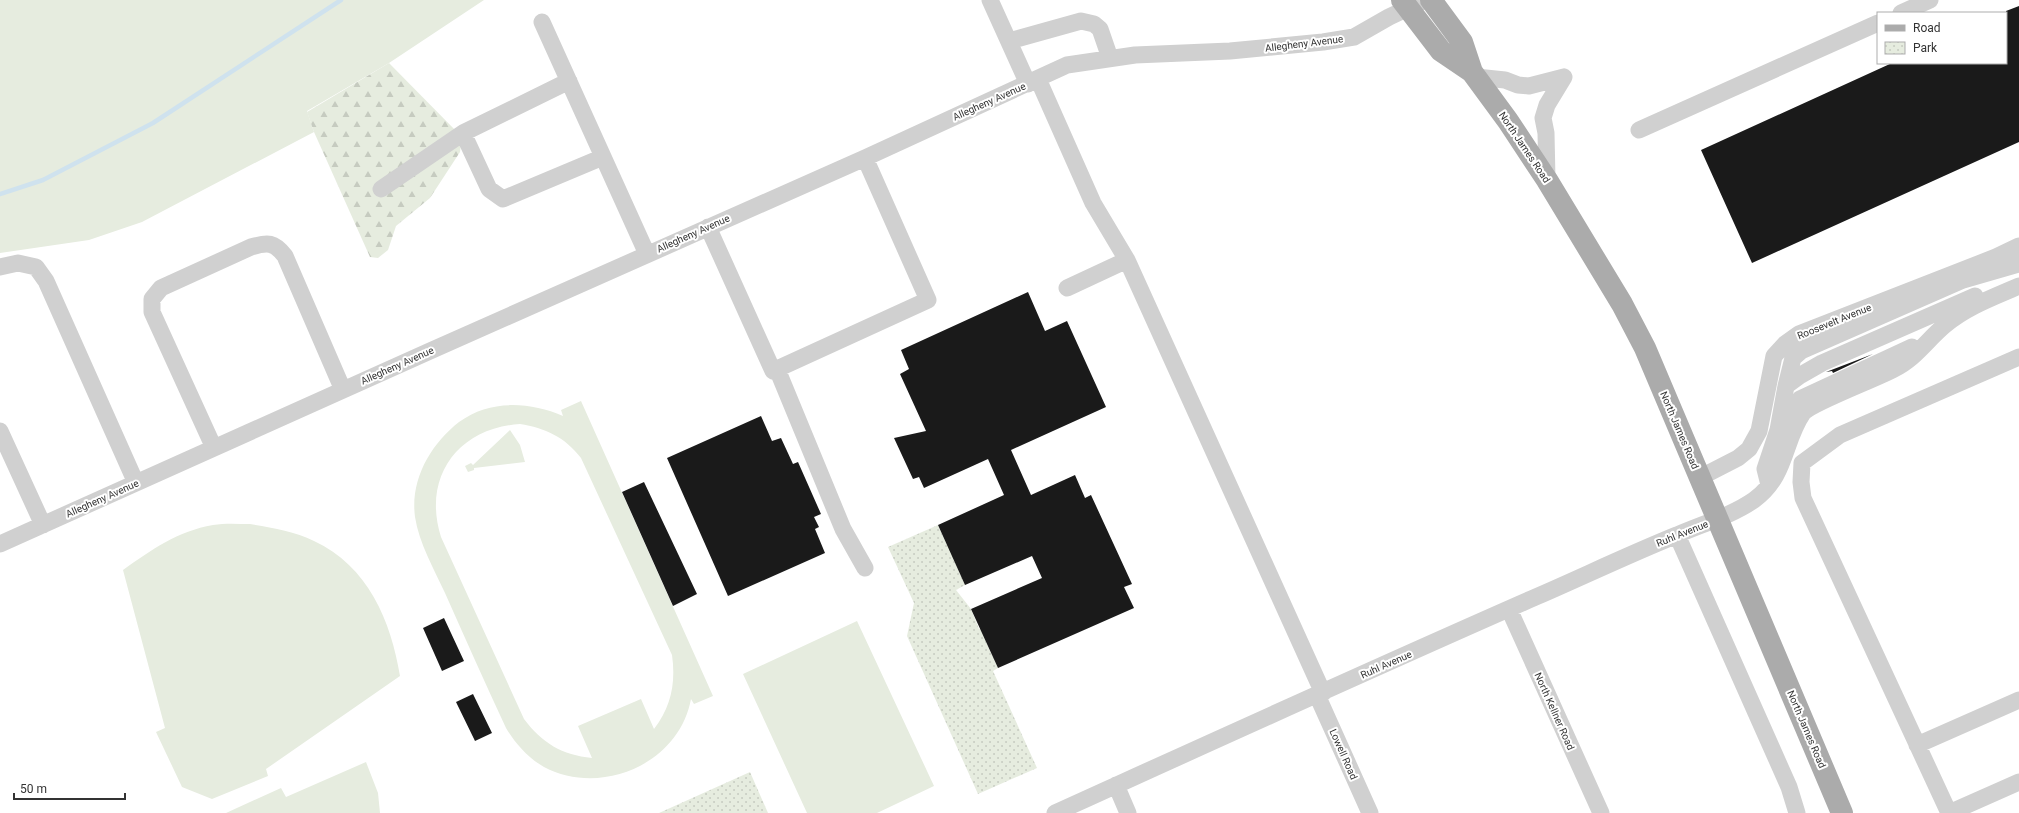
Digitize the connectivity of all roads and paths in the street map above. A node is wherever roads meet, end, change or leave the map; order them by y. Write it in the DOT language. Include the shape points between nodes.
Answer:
graph roads {
  1 [pos="990,0"];
  2 [pos="1431,0"];
  3 [pos="1930,0"];
  4 [pos="1411,2"];
  5 [pos="1903,12"];
  6 [pos="542,22"];
  7 [pos="1877,23"];
  8 [pos="1009,41"];
  9 [pos="1110,58"];
  10 [pos="1474,74"];
  11 [pos="1033,81"];
  12 [pos="569,82"];
  13 [pos="1639,130"];
  14 [pos="463,133"];
  15 [pos="603,157"];
  16 [pos="865,158"];
  17 [pos="1547,180"];
  18 [pos="381,189"];
  19 [pos="708,227"];
  20 [pos="2019,246"];
  21 [pos="647,254"];
  22 [pos="1127,260"];
  23 [pos="2019,264"];
  24 [pos="0,267"];
  25 [pos="2019,278"];
  26 [pos="2019,286"];
  27 [pos="1067,288"];
  28 [pos="1946,324"];
  29 [pos="2019,357"];
  30 [pos="777,369"];
  31 [pos="1786,386"];
  32 [pos="343,390"];
  33 [pos="1778,430"];
  34 [pos="0,431"];
  35 [pos="214,448"];
  36 [pos="1701,477"];
  37 [pos="136,483"];
  38 [pos="1769,485"];
  39 [pos="1719,518"];
  40 [pos="43,525"];
  41 [pos="1677,534"];
  42 [pos="0,544"];
  43 [pos="866,568"];
  44 [pos="1509,609"];
  45 [pos="1320,694"];
  46 [pos="2019,700"];
  47 [pos="1917,745"];
  48 [pos="2019,782"];
  49 [pos="1116,785"];
  50 [pos="1055,813"];
  51 [pos="1128,813"];
  52 [pos="1370,813"];
  53 [pos="1601,813"];
  54 [pos="1797,813"];
  55 [pos="1842,813"];
  56 [pos="1949,813"];
  1 -- 8 [label="street, Lowell Road"];
  2 -- 10 [label="main road, North James Road" via="1462,42"];
  3 -- 5 [label="street"];
  4 -- 9 [label="street, Allegheny Avenue" via="1354,37 1230,51 1135,54"];
  4 -- 10 [label="main road, North James Road" via="1441,51"];
  6 -- 12 [label="street"];
  7 -- 13 [label="street"];
  8 -- 9 [label="street" via="1081,21 1088,22 1100,29"];
  8 -- 11 [label="street, Lowell Road"];
  9 -- 11 [label="street, Allegheny Avenue" via="1067,65"];
  10 -- 17 [label="main road, North James Road"];
  10 -- 17 [label="street" via="1530,86 1564,77 1542,118 1546,133"];
  11 -- 16 [label="street, Allegheny Avenue"];
  11 -- 22 [label="street, Lowell Road" via="1093,203"];
  12 -- 14 [label="street"];
  12 -- 15 [label="street"];
  14 -- 15 [label="street" via="489,189 503,199"];
  14 -- 18 [label="street"];
  15 -- 21 [label="street"];
  16 -- 19 [label="street, Allegheny Avenue"];
  16 -- 30 [label="street" via="928,300"];
  17 -- 36 [label="main road, North James Road" via="1645,348"];
  19 -- 21 [label="street, Allegheny Avenue"];
  19 -- 30 [label="street" via="773,371"];
  20 -- 36 [label="street, Roosevelt Avenue" via="1799,334 1785,344 1774,356 1759,431 1749,449 1738,458"];
  21 -- 32 [label="street, Allegheny Avenue"];
  22 -- 27 [label="street"];
  22 -- 45 [label="street, Lowell Road"];
  23 -- 31 [label="street" via="1963,280 1801,351 1793,358"];
  24 -- 37 [label="street" via="18,263 36,267 46,281"];
  25 -- 31 [label="street" via="1844,353 1801,375"];
  26 -- 28 [label="street" via="1973,307"];
  28 -- 33 [label="street" via="1914,346 1800,399"];
  28 -- 38 [label="street" via="1919,352 1897,368 1804,411 1781,467"];
  29 -- 47 [label="street" via="1840,435 1802,463 1803,498"];
  30 -- 43 [label="street" via="837,515"];
  31 -- 33 [label="street"];
  32 -- 35 [label="street, Allegheny Avenue"];
  32 -- 35 [label="street" via="285,256 277,247 265,243 251,247 161,288 152,299 152,312"];
  33 -- 38 [label="street" via="1765,469"];
  34 -- 40 [label="street"];
  35 -- 37 [label="street, Allegheny Avenue"];
  36 -- 39 [label="main road, North James Road"];
  37 -- 40 [label="street, Allegheny Avenue"];
  38 -- 39 [label="street" via="1754,499"];
  39 -- 41 [label="street, Ruhl Avenue"];
  39 -- 55 [label="main road, North James Road"];
  40 -- 42 [label="street, Allegheny Avenue"];
  41 -- 44 [label="street, Ruhl Avenue"];
  41 -- 54 [label="street" via="1789,787"];
  44 -- 45 [label="street, Ruhl Avenue"];
  44 -- 53 [label="street, North Kellner Road"];
  45 -- 49 [label="street, Ruhl Avenue"];
  45 -- 52 [label="street, Lowell Road"];
  46 -- 47 [label="street"];
  47 -- 56 [label="street"];
  48 -- 56 [label="street"];
  49 -- 50 [label="street, Ruhl Avenue"];
  49 -- 51 [label="street"];
}
